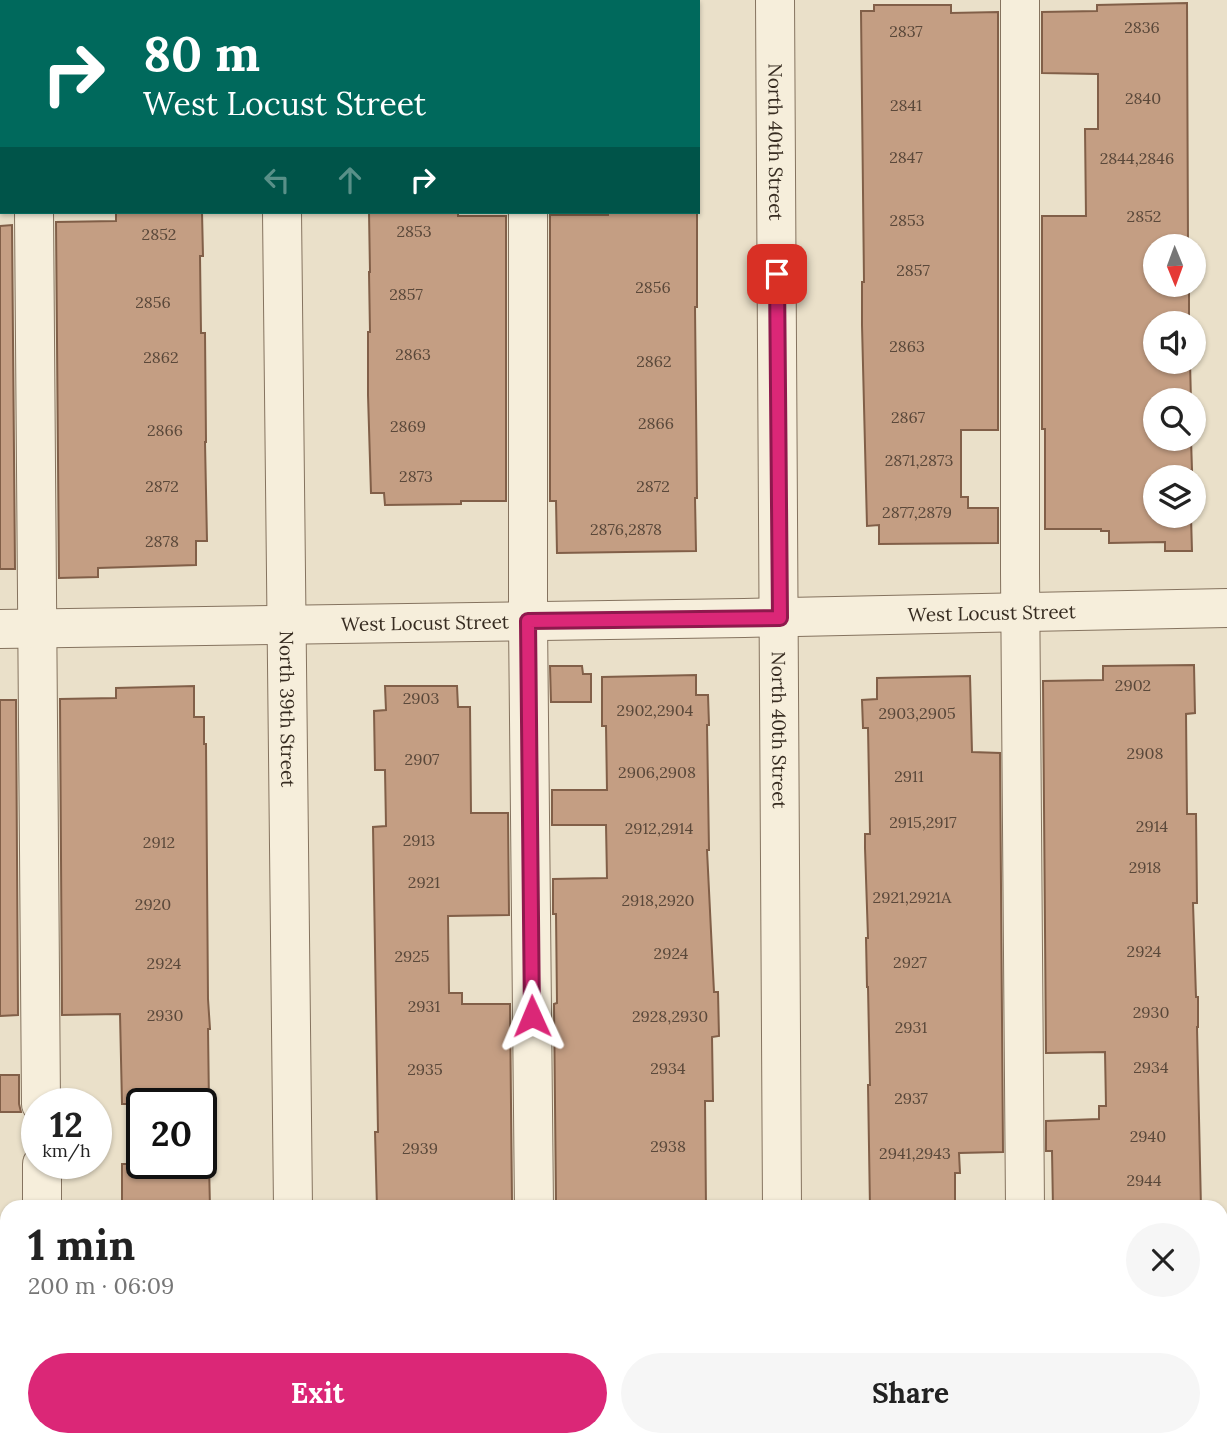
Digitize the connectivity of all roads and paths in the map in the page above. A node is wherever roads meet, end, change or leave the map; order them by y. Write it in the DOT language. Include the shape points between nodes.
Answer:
graph roads {
  1 [pos="775,0"];
  2 [pos="1020,0"];
  3 [pos="34,214"];
  4 [pos="282,214"];
  5 [pos="528,214"];
  6 [pos="1227,608"];
  7 [pos="1020,612"];
  8 [pos="780,618"];
  9 [pos="528,621"];
  10 [pos="286,625"];
  11 [pos="38,628"];
  12 [pos="0,629"];
  13 [pos="41,1088"];
  14 [pos="42,1179"];
  15 [pos="42,1200"];
  16 [pos="293,1200"];
  17 [pos="534,1200"];
  18 [pos="782,1200"];
  19 [pos="1026,1200"];
  1 -- 8 [label="street, North 40th Street"];
  2 -- 7 [label="street"];
  3 -- 11 [label="street"];
  4 -- 10 [label="street, North 39th Street"];
  5 -- 9 [label="street"];
  6 -- 7 [label="street, West Locust Street"];
  7 -- 8 [label="street, West Locust Street"];
  7 -- 19 [label="street"];
  8 -- 9 [label="street, West Locust Street"];
  8 -- 18 [label="street, North 40th Street"];
  9 -- 10 [label="street, West Locust Street"];
  9 -- 17 [label="street"];
  10 -- 11 [label="street, West Locust Street"];
  10 -- 16 [label="street, North 39th Street"];
  11 -- 12 [label="street, West Locust Street"];
  11 -- 13 [label="street"];
  14 -- 15 [label="street"];
}
